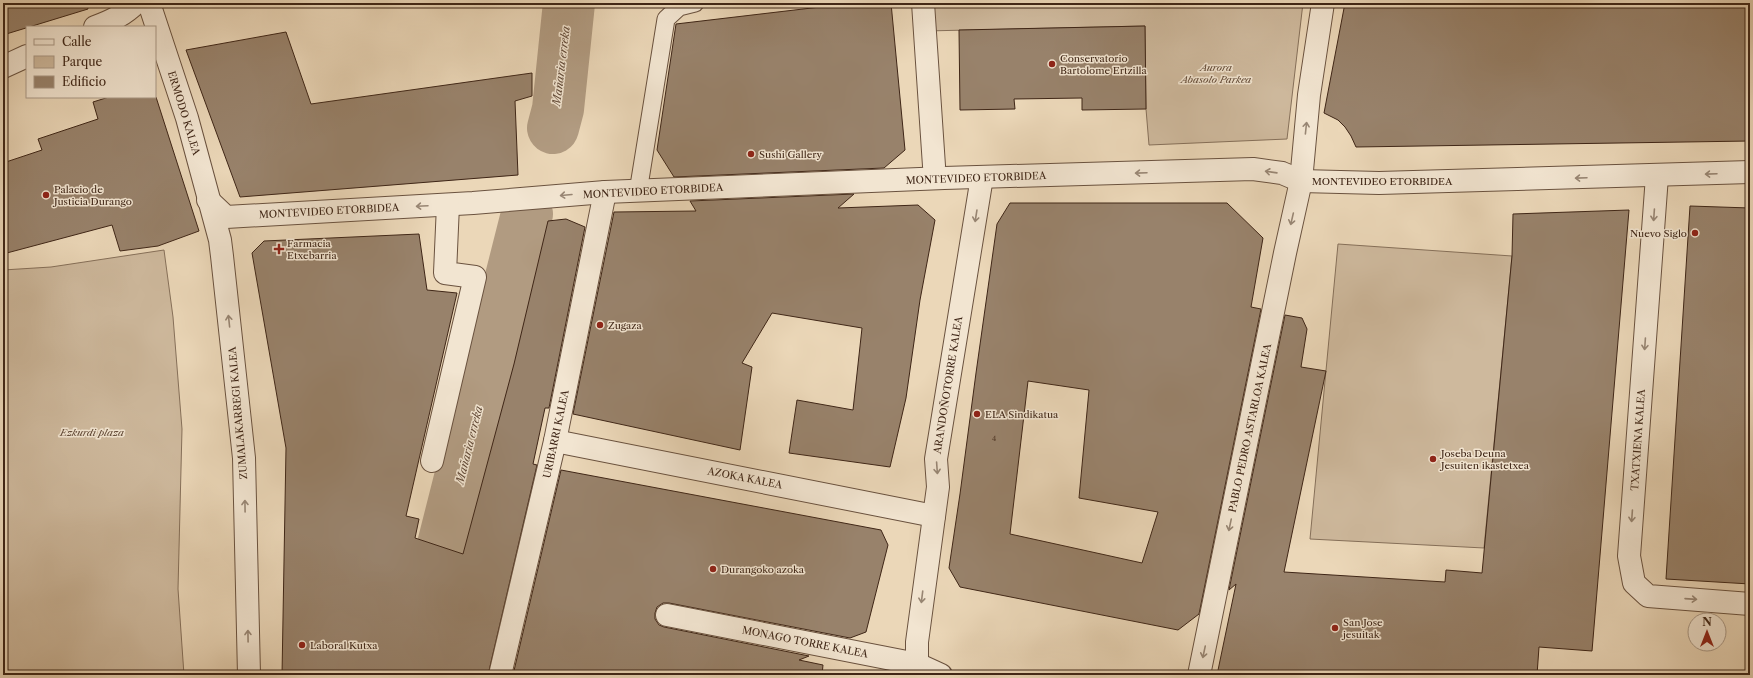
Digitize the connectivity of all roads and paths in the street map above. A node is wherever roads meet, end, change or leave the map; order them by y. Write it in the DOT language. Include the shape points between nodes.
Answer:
graph roads {
  1 [pos="136,3"];
  2 [pos="149,3"];
  3 [pos="695,3"];
  4 [pos="923,3"];
  5 [pos="1323,3"];
  6 [pos="98,26"];
  7 [pos="26,56"];
  8 [pos="3,67"];
  9 [pos="934,166"];
  10 [pos="1750,172"];
  11 [pos="1656,176"];
  12 [pos="982,177"];
  13 [pos="1301,181"];
  14 [pos="605,192"];
  15 [pos="638,192"];
  16 [pos="208,200"];
  17 [pos="448,205"];
  18 [pos="555,441"];
  19 [pos="432,461"];
  20 [pos="934,516"];
  21 [pos="1750,604"];
  22 [pos="667,615"];
  23 [pos="917,664"];
  24 [pos="249,675"];
  25 [pos="500,675"];
  26 [pos="941,675"];
  27 [pos="1199,675"];
  1 -- 6 [label="street" via="115,19"];
  2 -- 16 [label="street, ERMODO KALEA" via="187,118"];
  3 -- 15 [label="lane" via="679,7 666,19"];
  4 -- 9 [label="street"];
  13 -- 5 [label="street, PABLO PEDRO ASTARLOA KALEA, one-way" via="1309,95"];
  7 -- 8 [label="street"];
  10 -- 11 [label="street, MONTEVIDEO ETORBIDEA, one-way"];
  11 -- 13 [label="street, MONTEVIDEO ETORBIDEA, one-way" via="1379,183"];
  11 -- 21 [label="street, TXATXIENA KALEA, one-way" via="1629,556 1634,584 1648,596"];
  13 -- 12 [label="street, MONTEVIDEO ETORBIDEA, one-way" via="1282,173 1253,169"];
  12 -- 15 [label="street, MONTEVIDEO ETORBIDEA"];
  12 -- 20 [label="street, ARANDOÑOTORRE KALEA, one-way" via="936,459 938,487"];
  13 -- 27 [label="street, PABLO PEDRO ASTARLOA KALEA, one-way"];
  14 -- 15 [label="street, MONTEVIDEO ETORBIDEA"];
  14 -- 17 [label="street, MONTEVIDEO ETORBIDEA, one-way"];
  14 -- 18 [label="street, URIBARRI KALEA"];
  17 -- 16 [label="street, MONTEVIDEO ETORBIDEA, one-way" via="226,217"];
  24 -- 16 [label="street, ZUMALAKARREGI KALEA, one-way" via="244,458 220,240"];
  17 -- 19 [label="street" via="445,273 476,277"];
  18 -- 20 [label="street, AZOKA KALEA"];
  18 -- 25 [label="street, URIBARRI KALEA"];
  20 -- 23 [label="street, ARANDOÑOTORRE KALEA, one-way" via="917,642"];
  22 -- 23 [label="street, MONAGO TORRE KALEA"];
  23 -- 26 [label="street, MONAGO TORRE KALEA"];
}
